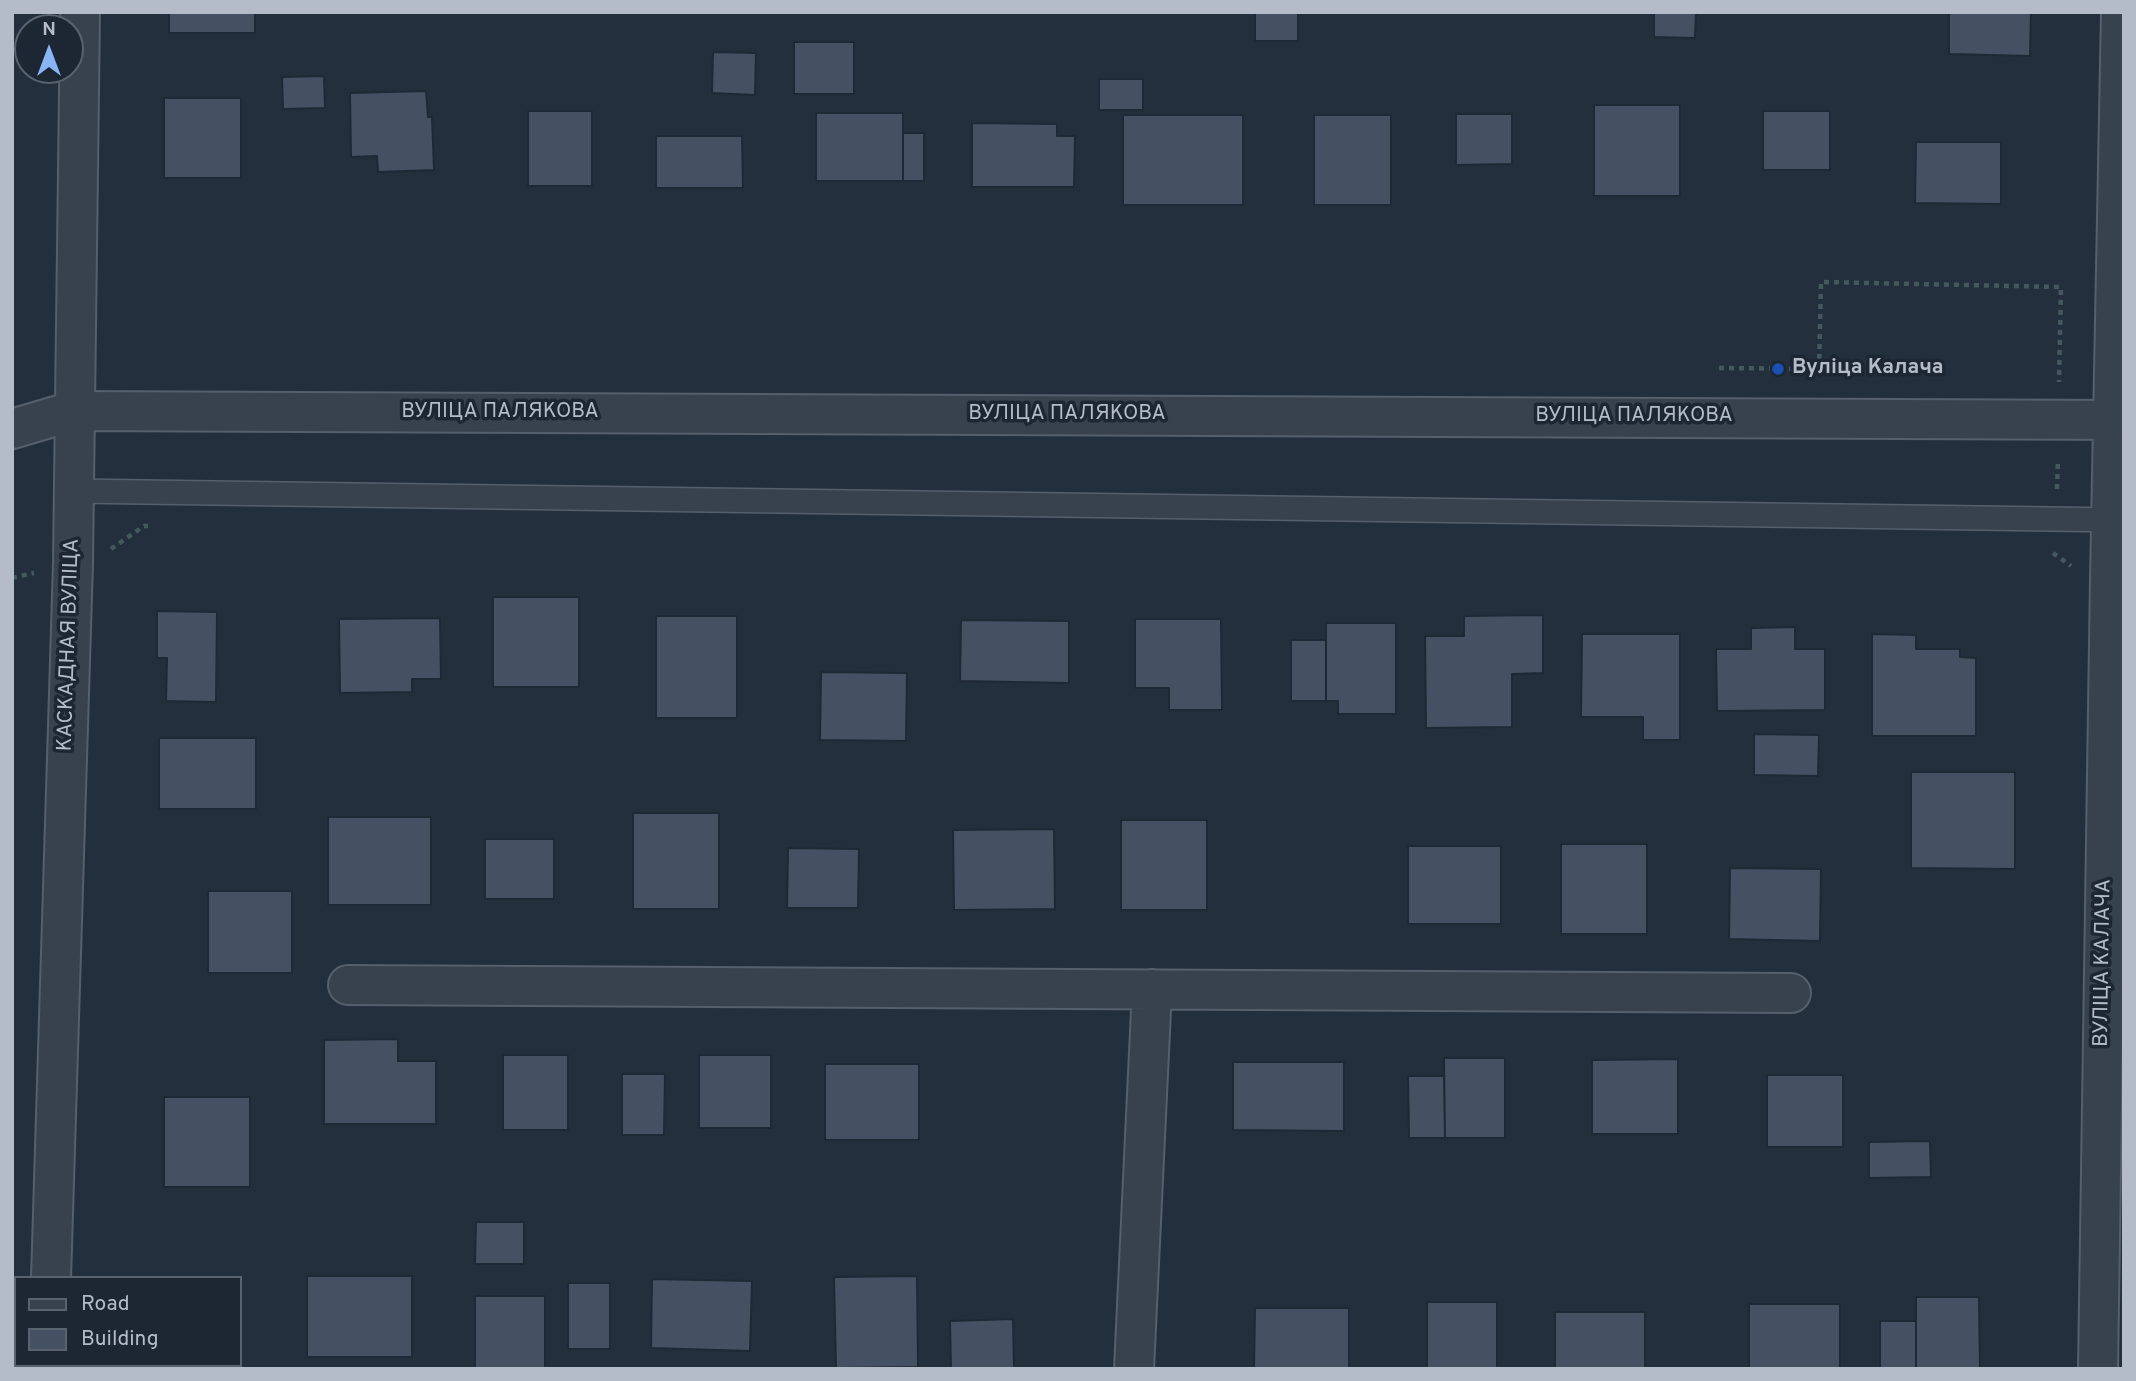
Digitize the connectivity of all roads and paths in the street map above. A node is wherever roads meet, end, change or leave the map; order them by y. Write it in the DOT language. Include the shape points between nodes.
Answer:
graph roads {
  1 [pos="80,12"];
  2 [pos="2121,12"];
  3 [pos="1720,368"];
  4 [pos="1819,369"];
  5 [pos="1830,369"];
  6 [pos="2059,383"];
  7 [pos="74,411"];
  8 [pos="2119,420"];
  9 [pos="12,429"];
  10 [pos="73,491"];
  11 [pos="2117,520"];
  12 [pos="158,526"];
  13 [pos="111,550"];
  14 [pos="2042,553"];
  15 [pos="2074,569"];
  16 [pos="348,985"];
  17 [pos="1152,989"];
  18 [pos="1791,993"];
  19 [pos="51,1276"];
  20 [pos="1134,1369"];
  21 [pos="2098,1369"];
  1 -- 7 [label="street, КАСКАДНАЯ ВУЛІЦА"];
  2 -- 8 [label="street, ВУЛІЦА КАЛАЧА"];
  3 -- 4 [label="path"];
  4 -- 5 [label="path"];
  4 -- 6 [label="path" via="1821,282 2061,287"];
  7 -- 8 [label="street, ВУЛІЦА ПАЛЯКОВА"];
  7 -- 9 [label="street, ВУЛІЦА ПАЛЯКОВА"];
  7 -- 10 [label="street, КАСКАДНАЯ ВУЛІЦА"];
  8 -- 11 [label="street, ВУЛІЦА КАЛАЧА"];
  10 -- 11 [label="lane"];
  10 -- 19 [label="street, КАСКАДНАЯ ВУЛІЦА"];
  11 -- 21 [label="street, ВУЛІЦА КАЛАЧА"];
  12 -- 13 [label="path" via="144,526"];
  14 -- 15 [label="path" via="2056,553"];
  16 -- 17 [label="street"];
  17 -- 18 [label="street"];
  17 -- 20 [label="street"];
}
